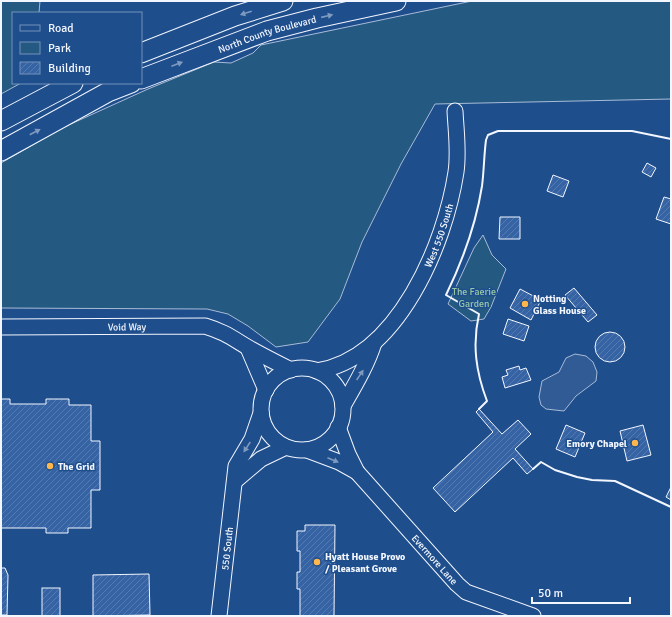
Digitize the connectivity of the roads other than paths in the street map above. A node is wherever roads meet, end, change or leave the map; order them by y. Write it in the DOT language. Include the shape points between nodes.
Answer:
graph roads {
  1 [pos="283,1"];
  2 [pos="396,1"];
  3 [pos="142,52"];
  4 [pos="142,79"];
  5 [pos="72,84"];
  6 [pos="128,84"];
  7 [pos="455,111"];
  8 [pos="1,121"];
  9 [pos="1,151"];
  10 [pos="1,327"];
  11 [pos="374,343"];
  12 [pos="248,348"];
  13 [pos="291,370"];
  14 [pos="317,371"];
  15 [pos="266,390"];
  16 [pos="343,406"];
  17 [pos="261,413"];
  18 [pos="338,427"];
  19 [pos="286,447"];
  20 [pos="308,450"];
  21 [pos="357,472"];
  22 [pos="235,480"];
  23 [pos="219,616"];
  24 [pos="533,616"];
  1 -- 3 [label="main road, one-way" via="235,16"];
  4 -- 2 [label="main road, North County Boulevard, one-way" via="267,31"];
  5 -- 8 [label="main road"];
  9 -- 6 [label="main road, one-way" via="108,92"];
  7 -- 11 [label="street, West 550 South" via="456,171 447,214 410,300"];
  10 -- 12 [label="street, Void Way" via="204,326 238,340"];
  11 -- 14 [label="street" via="340,366"];
  16 -- 11 [label="street, one-way" via="367,365"];
  12 -- 13 [label="street, Void Way"];
  12 -- 15 [label="street"];
  13 -- 14 [label="street"];
  13 -- 15 [label="street" via="272,380"];
  14 -- 16 [label="street" via="331,381 339,392"];
  15 -- 17 [label="street"];
  16 -- 18 [label="street"];
  17 -- 19 [label="street" via="270,435"];
  17 -- 22 [label="street, 550 South, one-way" via="252,439 236,466"];
  18 -- 20 [label="street" via="326,443"];
  18 -- 21 [label="street"];
  19 -- 20 [label="street"];
  19 -- 22 [label="street" via="261,459"];
  20 -- 21 [label="street, one-way"];
  21 -- 24 [label="street, Evermore Lane" via="436,562 466,592"];
  22 -- 23 [label="street, 550 South"];
}
